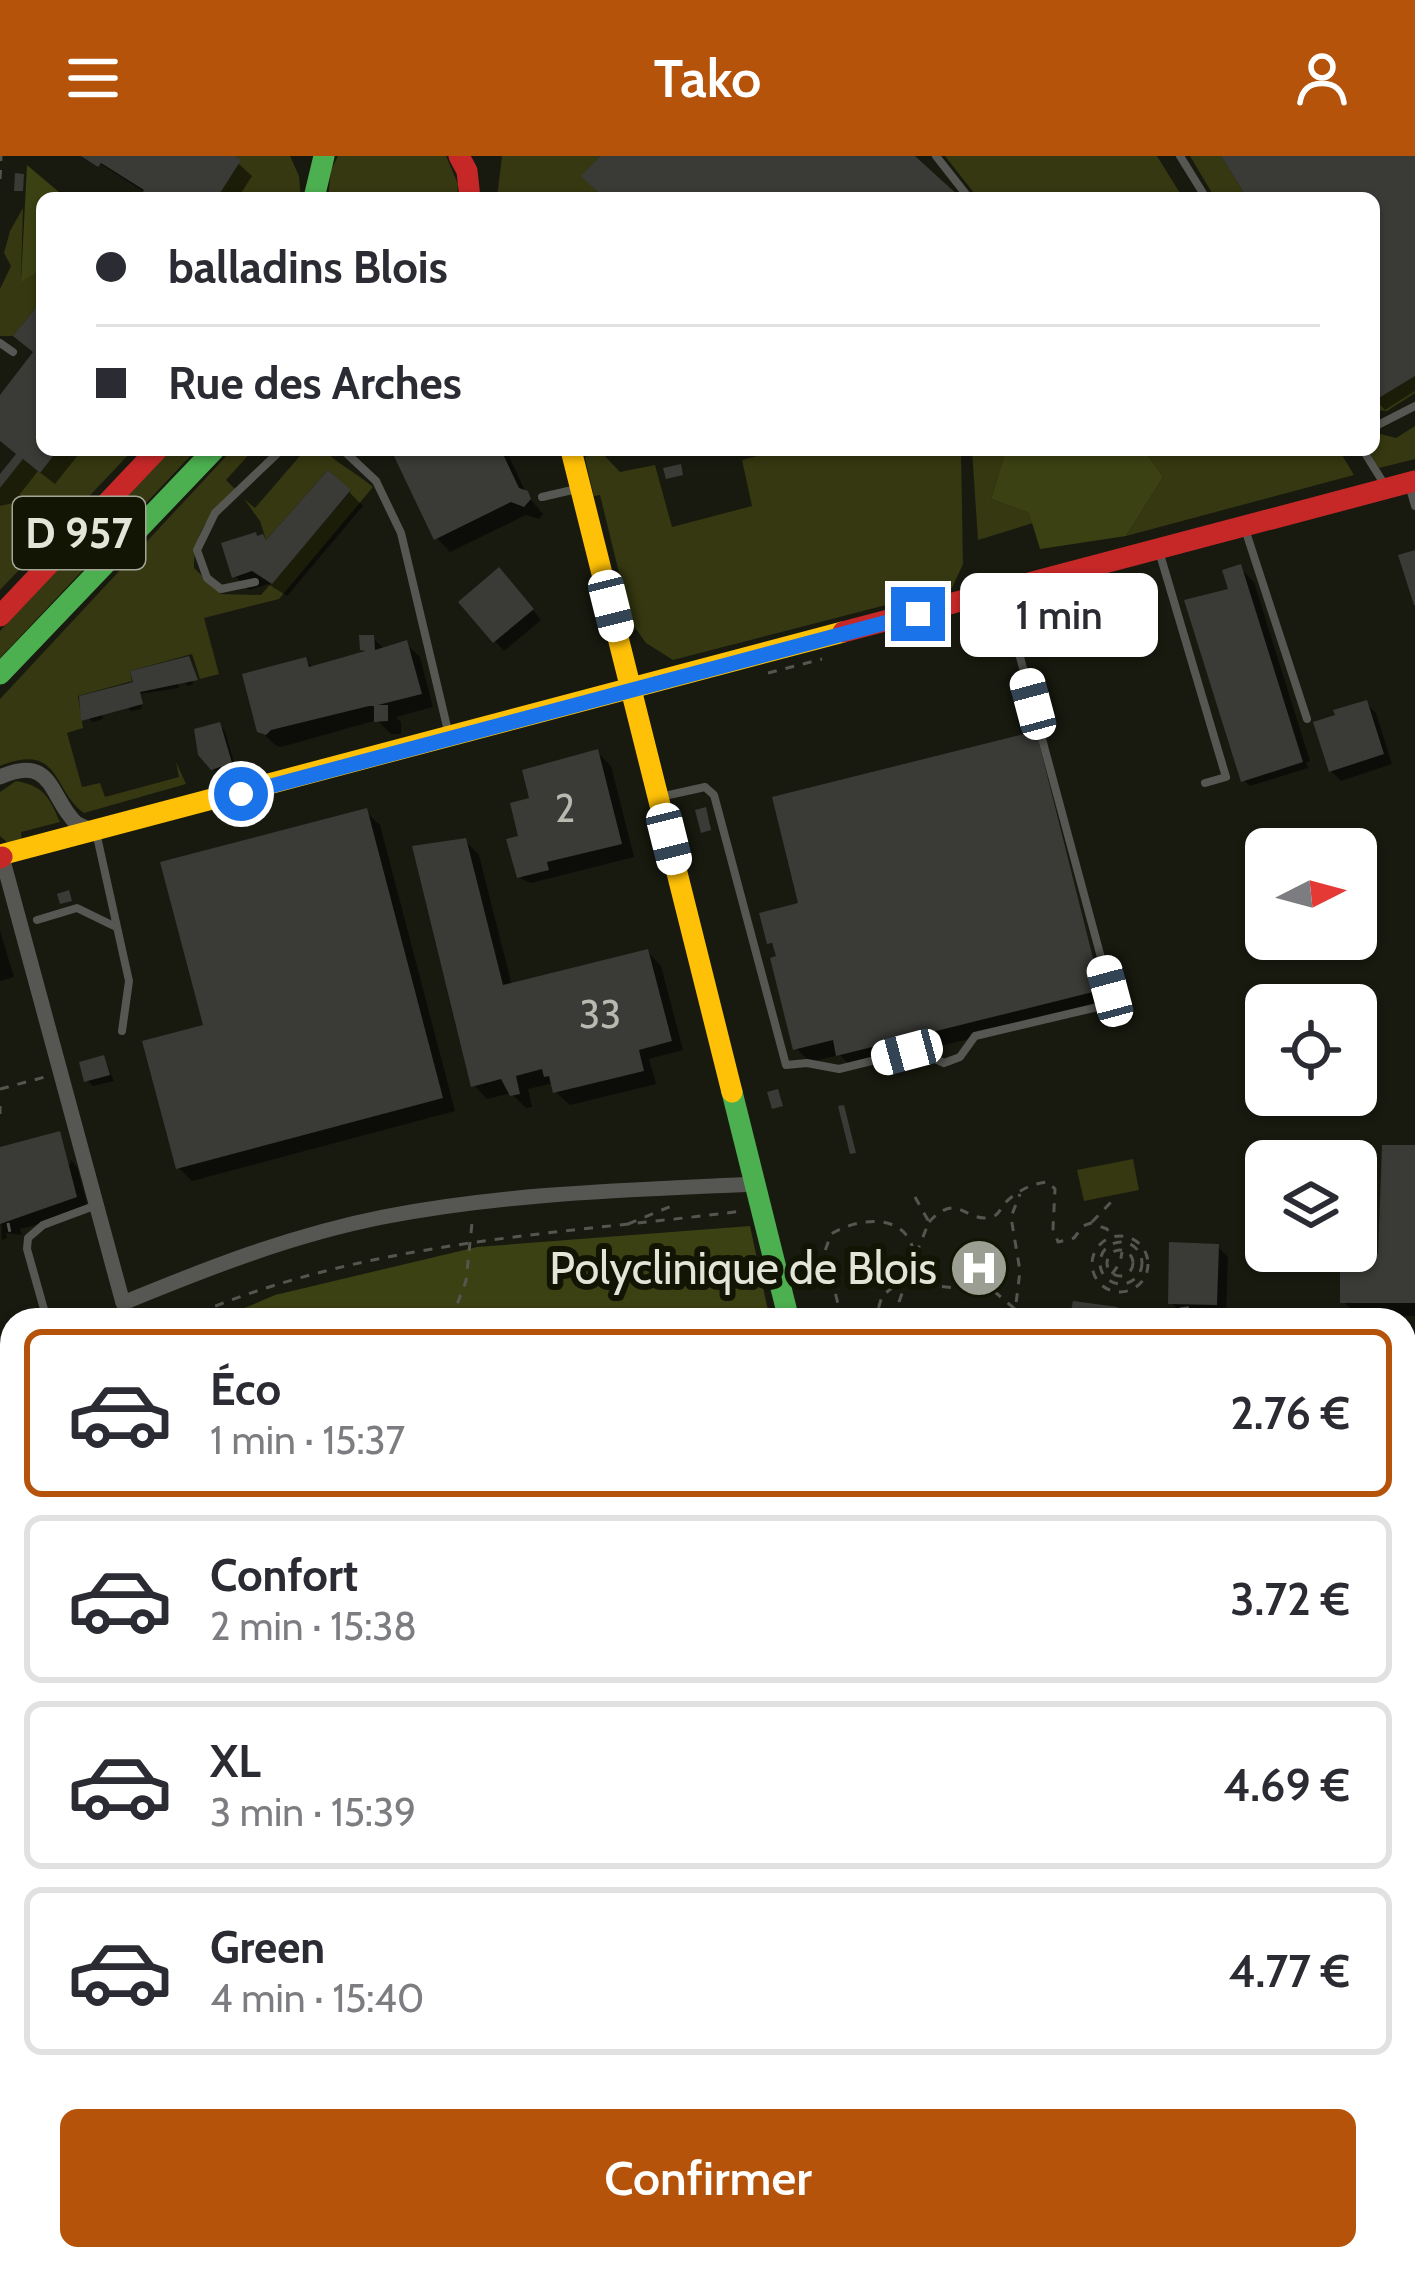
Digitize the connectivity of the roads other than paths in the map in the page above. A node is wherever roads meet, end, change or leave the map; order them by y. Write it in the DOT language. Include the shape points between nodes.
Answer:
graph roads {
  1 [pos="301,156"];
  2 [pos="936,156"];
  3 [pos="1180,156"];
  4 [pos="466,161"];
  5 [pos="318,177"];
  6 [pos="469,192"];
  7 [pos="964,192"];
  8 [pos="1202,192"];
  9 [pos="0,343"];
  10 [pos="13,352"];
  11 [pos="1415,406"];
  12 [pos="1380,424"];
  13 [pos="152,456"];
  14 [pos="208,456"];
  15 [pos="274,456"];
  16 [pos="349,456"];
  17 [pos="573,456"];
  18 [pos="1370,456"];
  19 [pos="1404,484"];
  20 [pos="582,488"];
  21 [pos="542,497"];
  22 [pos="1415,506"];
  23 [pos="1244,527"];
  24 [pos="1159,550"];
  25 [pos="255,582"];
  26 [pos="1003,592"];
  27 [pos="0,616"];
  28 [pos="0,674"];
  29 [pos="632,691"];
  30 [pos="1307,719"];
  31 [pos="450,738"];
  32 [pos="0,777"];
  33 [pos="1205,783"];
  34 [pos="658,797"];
  35 [pos="96,832"];
  36 [pos="1,857"];
  37 [pos="37,920"];
  38 [pos="116,927"];
  39 [pos="122,1031"];
  40 [pos="755,1184"];
  41 [pos="95,1206"];
  42 [pos="44,1308"];
  43 [pos="786,1308"];
  1 -- 5 [label="main road"];
  2 -- 7 [label="lane"];
  3 -- 8 [label="lane"];
  4 -- 6 [label="main road"];
  9 -- 10 [label="lane"];
  11 -- 12 [label="lane"];
  13 -- 27 [label="main road, D 957"];
  14 -- 28 [label="main road, D 957"];
  15 -- 25 [label="lane" via="215,513 197,550 207,578 221,589"];
  16 -- 31 [label="lane" via="376,482 401,533"];
  17 -- 20 [label="main road"];
  18 -- 19 [label="lane"];
  19 -- 22 [label="lane"];
  19 -- 23 [label="main road"];
  20 -- 21 [label="lane"];
  20 -- 29 [label="main road"];
  23 -- 24 [label="main road"];
  23 -- 30 [label="lane"];
  24 -- 26 [label="main road"];
  24 -- 33 [label="lane" via="1226,777"];
  26 -- 29 [label="main road"];
  26 -- 34 [label="lane" via="1110,991 1102,1006 975,1036 944,1064 916,1050 839,1070 786,1065 714,795 705,787"];
  29 -- 31 [label="main road"];
  29 -- 34 [label="main road"];
  31 -- 35 [label="main road"];
  32 -- 35 [label="street" via="38,773 76,823"];
  34 -- 40 [label="main road"];
  35 -- 36 [label="main road"];
  35 -- 38 [label="lane"];
  36 -- 41 [label="street"];
  37 -- 38 [label="lane" via="77,908"];
  38 -- 39 [label="lane" via="129,981"];
  40 -- 41 [label="street" via="383,1217 219,1262 123,1304"];
  40 -- 43 [label="main road"];
  41 -- 42 [label="lane" via="28,1238"];
}
